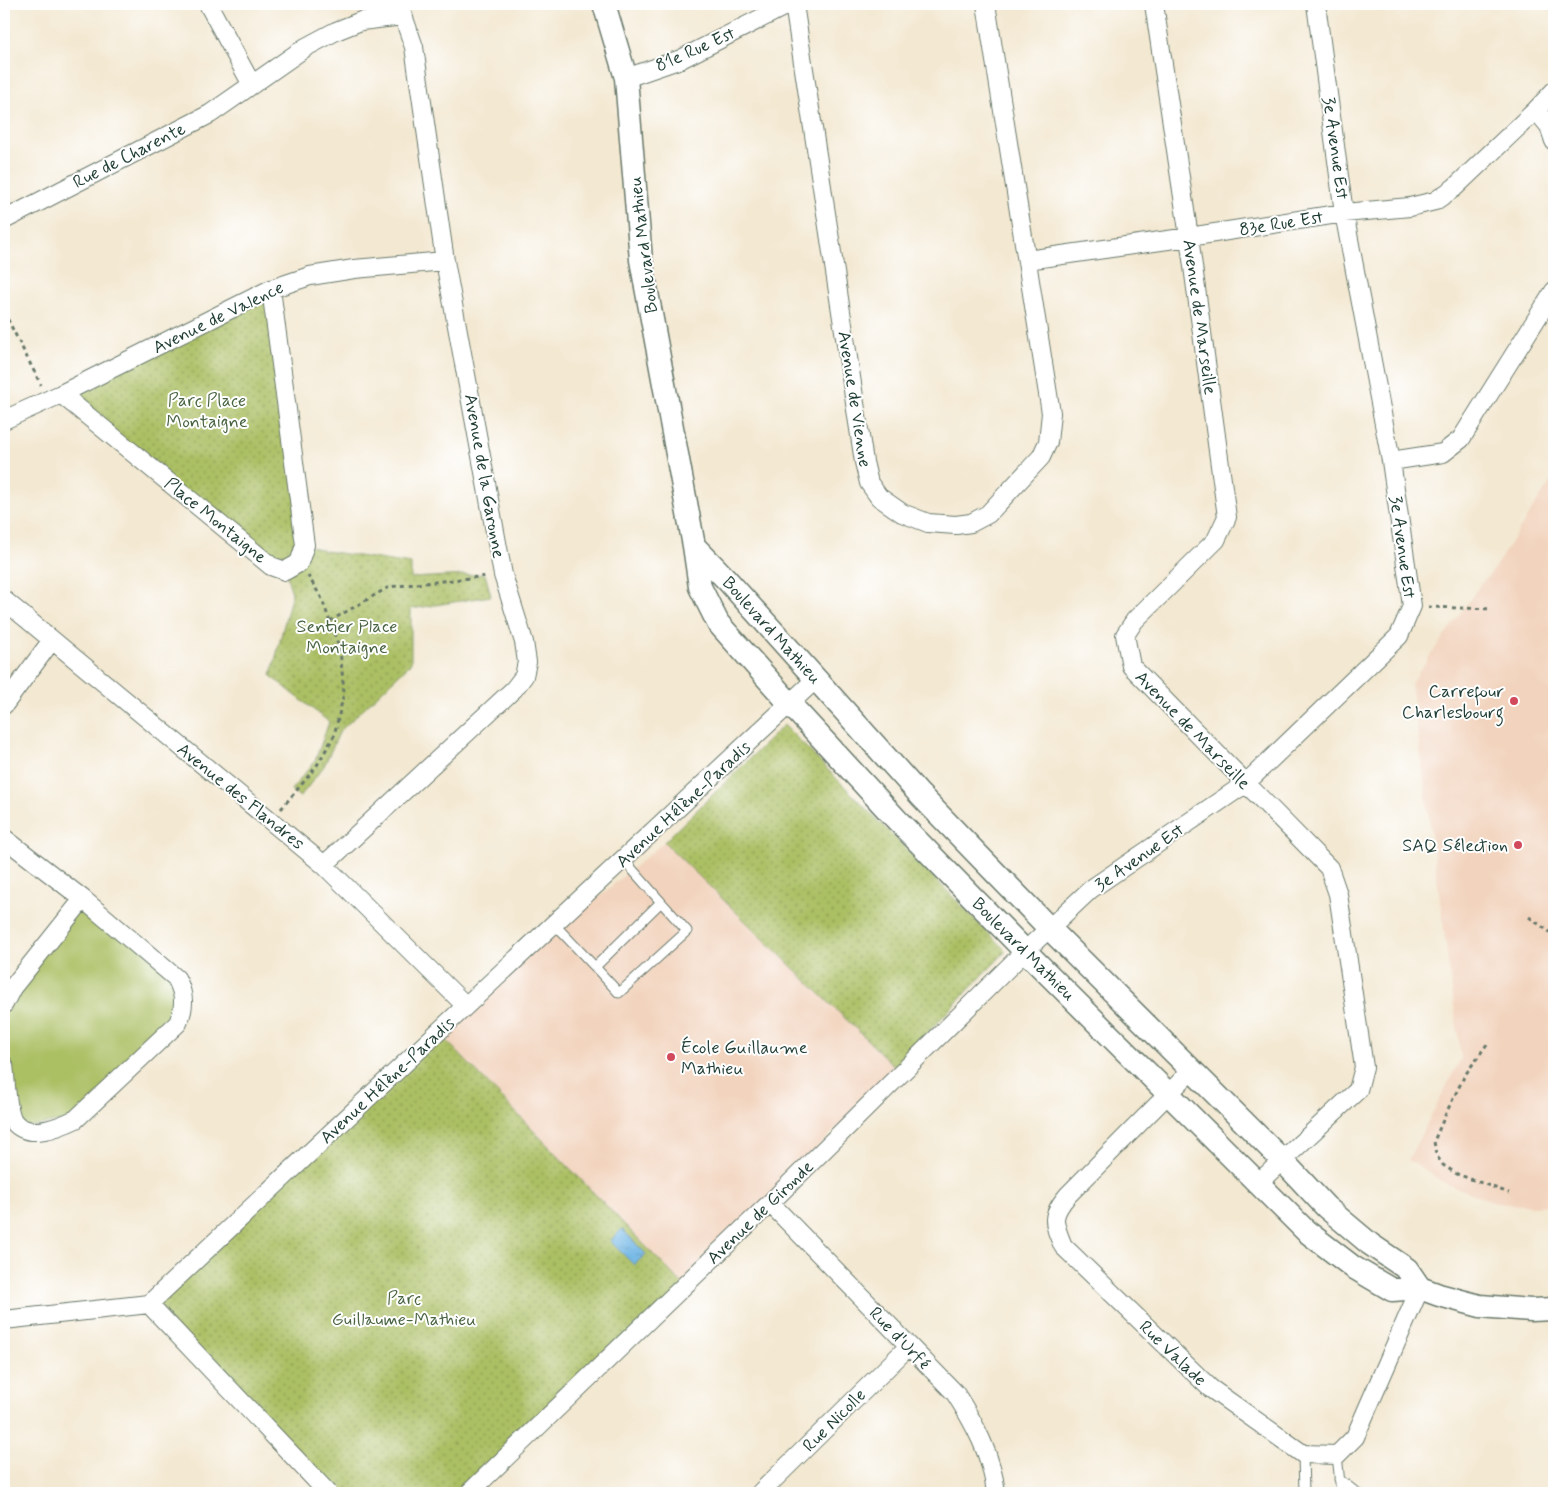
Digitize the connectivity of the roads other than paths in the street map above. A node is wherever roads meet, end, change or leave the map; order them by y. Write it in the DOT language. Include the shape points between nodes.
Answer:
graph roads {
  1 [pos="208,4"];
  2 [pos="604,4"];
  3 [pos="789,4"];
  4 [pos="794,4"];
  5 [pos="986,4"];
  6 [pos="1154,4"];
  7 [pos="1316,4"];
  8 [pos="401,10"];
  9 [pos="626,78"];
  10 [pos="252,85"];
  11 [pos="1554,92"];
  12 [pos="1536,110"];
  13 [pos="1554,141"];
  14 [pos="1344,213"];
  15 [pos="4,220"];
  16 [pos="1189,238"];
  17 [pos="1027,260"];
  18 [pos="445,261"];
  19 [pos="271,289"];
  20 [pos="1554,291"];
  21 [pos="55,397"];
  22 [pos="4,420"];
  23 [pos="1391,461"];
  24 [pos="694,546"];
  25 [pos="4,600"];
  26 [pos="52,640"];
  27 [pos="816,679"];
  28 [pos="790,704"];
  29 [pos="4,705"];
  30 [pos="1245,784"];
  31 [pos="4,838"];
  32 [pos="624,859"];
  33 [pos="324,865"];
  34 [pos="83,899"];
  35 [pos="662,902"];
  36 [pos="554,924"];
  37 [pos="1050,929"];
  38 [pos="1025,951"];
  39 [pos="594,967"];
  40 [pos="4,1004"];
  41 [pos="466,1006"];
  42 [pos="4,1065"];
  43 [pos="1192,1070"];
  44 [pos="1168,1092"];
  45 [pos="1282,1160"];
  46 [pos="1258,1183"];
  47 [pos="770,1204"];
  48 [pos="1420,1288"];
  49 [pos="149,1304"];
  50 [pos="1554,1309"];
  51 [pos="4,1320"];
  52 [pos="908,1346"];
  53 [pos="1303,1454"];
  54 [pos="1337,1455"];
  55 [pos="1339,1479"];
  56 [pos="328,1493"];
  57 [pos="469,1493"];
  58 [pos="760,1493"];
  59 [pos="996,1493"];
  60 [pos="1304,1493"];
  61 [pos="1341,1493"];
  62 [pos="1357,1493"];
  1 -- 10 [label="street"];
  2 -- 9 [label="street, Boulevard Mathieu"];
  3 -- 9 [label="street, 81e Rue Est" via="681,59"];
  4 -- 17 [label="street, Avenue de Vienne" via="864,462 869,483 879,497 902,513 928,523 971,523 988,514 1041,457 1048,442 1051,413"];
  5 -- 17 [label="street, Avenue de Vienne"];
  6 -- 16 [label="street, Avenue de Marseille"];
  7 -- 14 [label="street, 3e Avenue Est"];
  8 -- 10 [label="street, Rue de Charente" via="336,31 306,47"];
  8 -- 18 [label="street, Avenue de la Garonne" via="414,47"];
  9 -- 24 [label="street, Boulevard Mathieu" via="641,260"];
  10 -- 15 [label="street, Rue de Charente" via="210,114"];
  11 -- 12 [label="street, 83e Rue Est"];
  12 -- 13 [label="street" via="1549,126"];
  12 -- 14 [label="street, 83e Rue Est" via="1454,188 1435,201 1410,207"];
  14 -- 16 [label="street, 83e Rue Est"];
  14 -- 23 [label="street, 3e Avenue Est"];
  16 -- 17 [label="street, 83e Rue Est"];
  16 -- 30 [label="street, Avenue de Marseille" via="1227,517 1216,540 1135,620 1124,635 1131,666"];
  18 -- 19 [label="street, Avenue de Valence" via="354,268 310,276"];
  18 -- 33 [label="street, Avenue de la Garonne" via="503,575 527,662 524,676 514,690"];
  19 -- 21 [label="street, Avenue de Valence"];
  19 -- 21 [label="street, Place Montaigne" via="305,545 299,563 284,571 270,566"];
  20 -- 23 [label="street" via="1461,439 1443,453"];
  21 -- 22 [label="street, Avenue de Valence"];
  23 -- 30 [label="street, 3e Avenue Est" via="1412,606 1399,636"];
  24 -- 27 [label="street, Boulevard Mathieu"];
  24 -- 28 [label="street, Boulevard Mathieu" via="700,587 718,623"];
  25 -- 26 [label="street, Avenue des Flandres"];
  26 -- 29 [label="street"];
  26 -- 33 [label="street, Avenue des Flandres"];
  27 -- 28 [label="street, Avenue Hélène-Paradis"];
  27 -- 37 [label="street, Boulevard Mathieu" via="920,795"];
  28 -- 32 [label="street, Avenue Hélène-Paradis"];
  28 -- 38 [label="street, Boulevard Mathieu"];
  30 -- 37 [label="street, 3e Avenue Est" via="1091,889"];
  30 -- 45 [label="street, Avenue de Marseille" via="1329,868 1338,894 1364,1067 1358,1090"];
  31 -- 34 [label="street"];
  32 -- 35 [label="lane"];
  32 -- 36 [label="street, Avenue Hélène-Paradis"];
  33 -- 41 [label="street, Avenue des Flandres"];
  34 -- 40 [label="street" via="12,988"];
  34 -- 42 [label="street" via="176,978 184,1000 178,1023 76,1119 46,1130 32,1131 14,1122"];
  35 -- 39 [label="lane"];
  35 -- 39 [label="lane" via="687,930 619,993"];
  36 -- 39 [label="lane"];
  36 -- 41 [label="street, Avenue Hélène-Paradis"];
  37 -- 38 [label="street, Avenue de Gironde"];
  37 -- 43 [label="street, Boulevard Mathieu"];
  38 -- 44 [label="street, Boulevard Mathieu"];
  38 -- 47 [label="street, Avenue de Gironde"];
  41 -- 49 [label="street, Avenue Hélène-Paradis"];
  43 -- 44 [label="street, Rue Valade"];
  43 -- 45 [label="street, Boulevard Mathieu"];
  44 -- 46 [label="street, Boulevard Mathieu"];
  44 -- 53 [label="street, Rue Valade" via="1058,1206 1054,1218 1056,1231 1063,1246 1210,1388"];
  45 -- 46 [label="street, Avenue de Marseille"];
  45 -- 48 [label="street, Boulevard Mathieu" via="1326,1207 1370,1244 1407,1269"];
  46 -- 48 [label="street, Boulevard Mathieu" via="1306,1231 1353,1267 1392,1290"];
  47 -- 52 [label="street, Rue d'Urfé"];
  47 -- 57 [label="street, Avenue de Gironde"];
  48 -- 50 [label="street, Boulevard Mathieu" via="1480,1306"];
  48 -- 54 [label="street" via="1355,1437"];
  49 -- 51 [label="street"];
  49 -- 56 [label="street"];
  52 -- 58 [label="street, Rue Nicolle"];
  52 -- 59 [label="street, Rue d'Urfé" via="955,1393 974,1422 987,1452"];
  53 -- 54 [label="street"];
  53 -- 60 [label="lane"];
  54 -- 55 [label="lane"];
  55 -- 61 [label="lane"];
  55 -- 62 [label="lane"];
}
